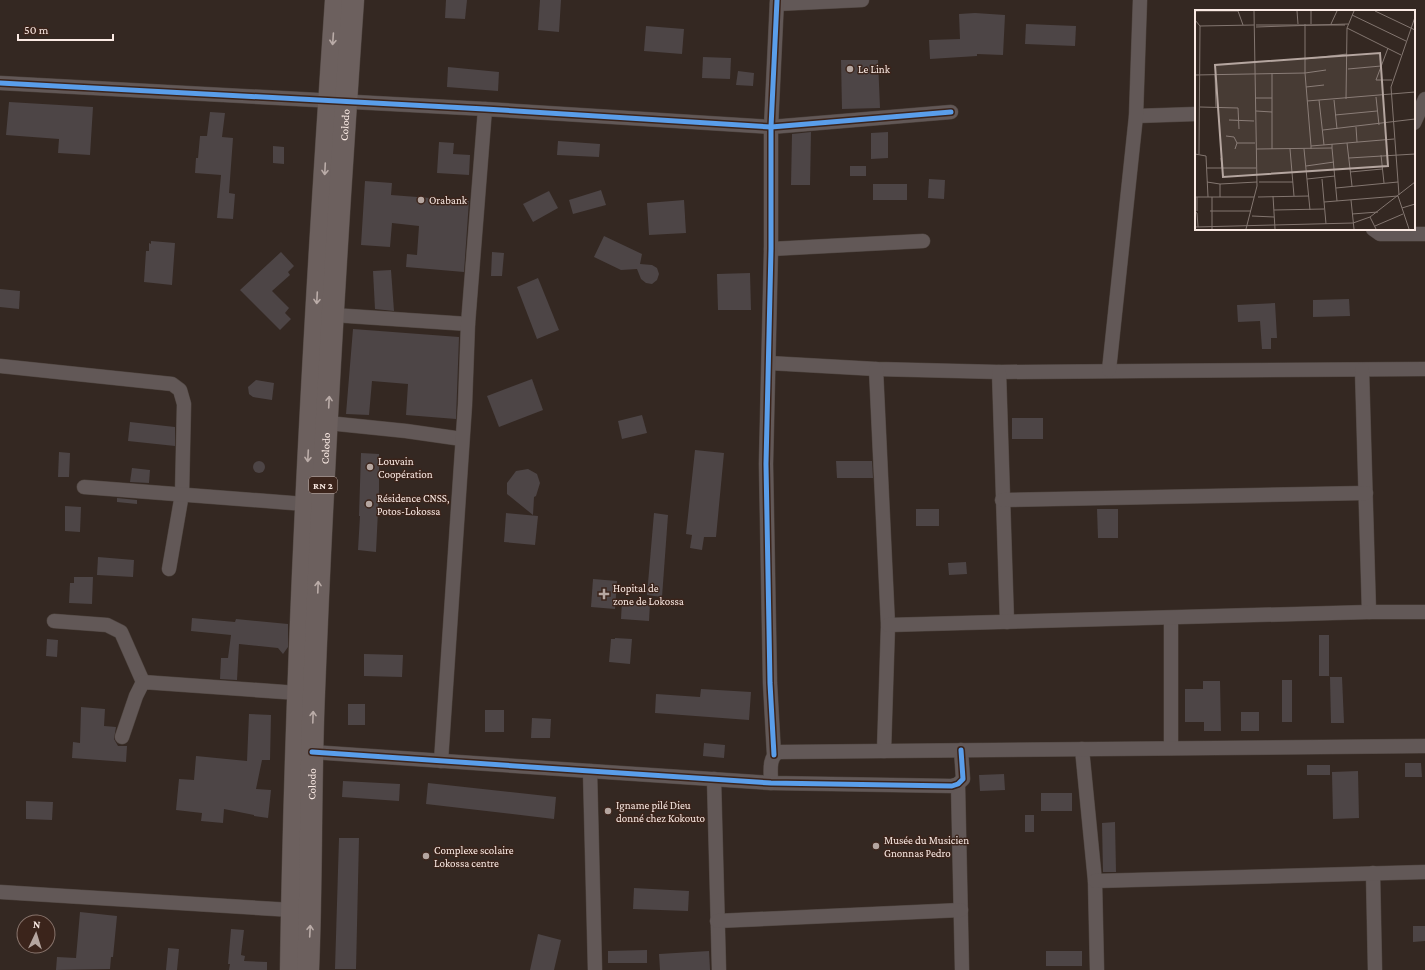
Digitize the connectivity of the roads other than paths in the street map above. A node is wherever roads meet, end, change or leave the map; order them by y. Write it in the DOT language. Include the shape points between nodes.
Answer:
graph roads {
  1 [pos="336,0"];
  2 [pos="353,0"];
  3 [pos="862,0"];
  4 [pos="1140,0"];
  5 [pos="777,2"];
  6 [pos="0,83"];
  7 [pos="338,100"];
  8 [pos="1420,105"];
  9 [pos="485,109"];
  10 [pos="951,112"];
  11 [pos="1195,114"];
  12 [pos="1136,116"];
  13 [pos="1415,120"];
  14 [pos="771,127"];
  15 [pos="1374,230"];
  16 [pos="1425,234"];
  17 [pos="923,241"];
  18 [pos="771,249"];
  19 [pos="333,315"];
  20 [pos="468,324"];
  21 [pos="769,363"];
  22 [pos="0,366"];
  23 [pos="876,368"];
  24 [pos="1425,369"];
  25 [pos="1109,370"];
  26 [pos="1362,370"];
  27 [pos="999,372"];
  28 [pos="328,423"];
  29 [pos="462,439"];
  30 [pos="84,487"];
  31 [pos="182,494"];
  32 [pos="1366,494"];
  33 [pos="1002,500"];
  34 [pos="305,504"];
  35 [pos="169,570"];
  36 [pos="1369,612"];
  37 [pos="1425,612"];
  38 [pos="1171,618"];
  39 [pos="54,622"];
  40 [pos="1006,622"];
  41 [pos="888,625"];
  42 [pos="143,682"];
  43 [pos="298,693"];
  44 [pos="122,738"];
  45 [pos="1425,746"];
  46 [pos="1171,748"];
  47 [pos="1082,749"];
  48 [pos="961,750"];
  49 [pos="884,751"];
  50 [pos="312,752"];
  51 [pos="774,754"];
  52 [pos="441,761"];
  53 [pos="590,772"];
  54 [pos="714,779"];
  55 [pos="771,783"];
  56 [pos="958,784"];
  57 [pos="1425,872"];
  58 [pos="1374,873"];
  59 [pos="1095,881"];
  60 [pos="0,892"];
  61 [pos="292,910"];
  62 [pos="961,910"];
  63 [pos="717,920"];
  64 [pos="291,970"];
  65 [pos="308,970"];
  66 [pos="595,970"];
  67 [pos="718,970"];
  68 [pos="962,970"];
  69 [pos="1097,970"];
  70 [pos="1375,970"];
  1 -- 7 [label="main road, Colodo / RN 2, one-way"];
  2 -- 7 [label="main road, Colodo / RN 2"];
  3 -- 5 [label="street"];
  4 -- 12 [label="street"];
  5 -- 14 [label="street"];
  6 -- 7 [label="street"];
  7 -- 9 [label="street"];
  7 -- 19 [label="main road, Colodo / RN 2"];
  7 -- 34 [label="main road, Colodo / RN 2, one-way"];
  8 -- 13 [label="street"];
  9 -- 14 [label="street"];
  9 -- 20 [label="street"];
  10 -- 14 [label="street"];
  11 -- 12 [label="street"];
  12 -- 25 [label="street"];
  14 -- 18 [label="street"];
  15 -- 16 [label="street" via="1380,234"];
  17 -- 18 [label="street"];
  18 -- 21 [label="street"];
  19 -- 20 [label="street"];
  28 -- 19 [label="main road, Colodo / RN 2, one-way"];
  20 -- 29 [label="street"];
  21 -- 23 [label="street"];
  21 -- 51 [label="street" via="766,471"];
  22 -- 31 [label="street" via="172,384 180,390 184,404"];
  23 -- 27 [label="street"];
  23 -- 41 [label="street"];
  24 -- 26 [label="street"];
  25 -- 26 [label="street"];
  25 -- 27 [label="street"];
  26 -- 32 [label="street"];
  27 -- 33 [label="street"];
  28 -- 29 [label="street"];
  50 -- 28 [label="main road, Colodo / RN 2, one-way"];
  29 -- 52 [label="street"];
  30 -- 31 [label="street"];
  31 -- 34 [label="street"];
  31 -- 35 [label="street"];
  32 -- 33 [label="street"];
  32 -- 36 [label="street"];
  33 -- 40 [label="street"];
  34 -- 43 [label="main road, Colodo / RN 2"];
  36 -- 37 [label="street"];
  36 -- 38 [label="street"];
  38 -- 40 [label="street"];
  38 -- 46 [label="street"];
  39 -- 42 [label="street" via="107,625 121,632"];
  40 -- 41 [label="street"];
  41 -- 49 [label="street"];
  42 -- 43 [label="street"];
  42 -- 44 [label="street"];
  43 -- 61 [label="main road, Colodo / RN 2"];
  45 -- 46 [label="street"];
  46 -- 47 [label="street"];
  47 -- 48 [label="street"];
  47 -- 59 [label="street"];
  48 -- 49 [label="street"];
  48 -- 56 [label="street" via="963,779"];
  49 -- 51 [label="street"];
  50 -- 52 [label="street"];
  65 -- 50 [label="main road, Colodo / RN 2, one-way"];
  51 -- 55 [label="street"];
  52 -- 53 [label="street"];
  53 -- 54 [label="street"];
  53 -- 66 [label="street"];
  54 -- 55 [label="street"];
  54 -- 63 [label="street"];
  55 -- 56 [label="street" via="952,786"];
  56 -- 62 [label="street"];
  57 -- 58 [label="street"];
  58 -- 59 [label="street"];
  58 -- 70 [label="street"];
  59 -- 69 [label="street"];
  60 -- 61 [label="street"];
  61 -- 64 [label="main road, Colodo / RN 2"];
  62 -- 63 [label="street"];
  62 -- 68 [label="street"];
  63 -- 67 [label="street"];
}
